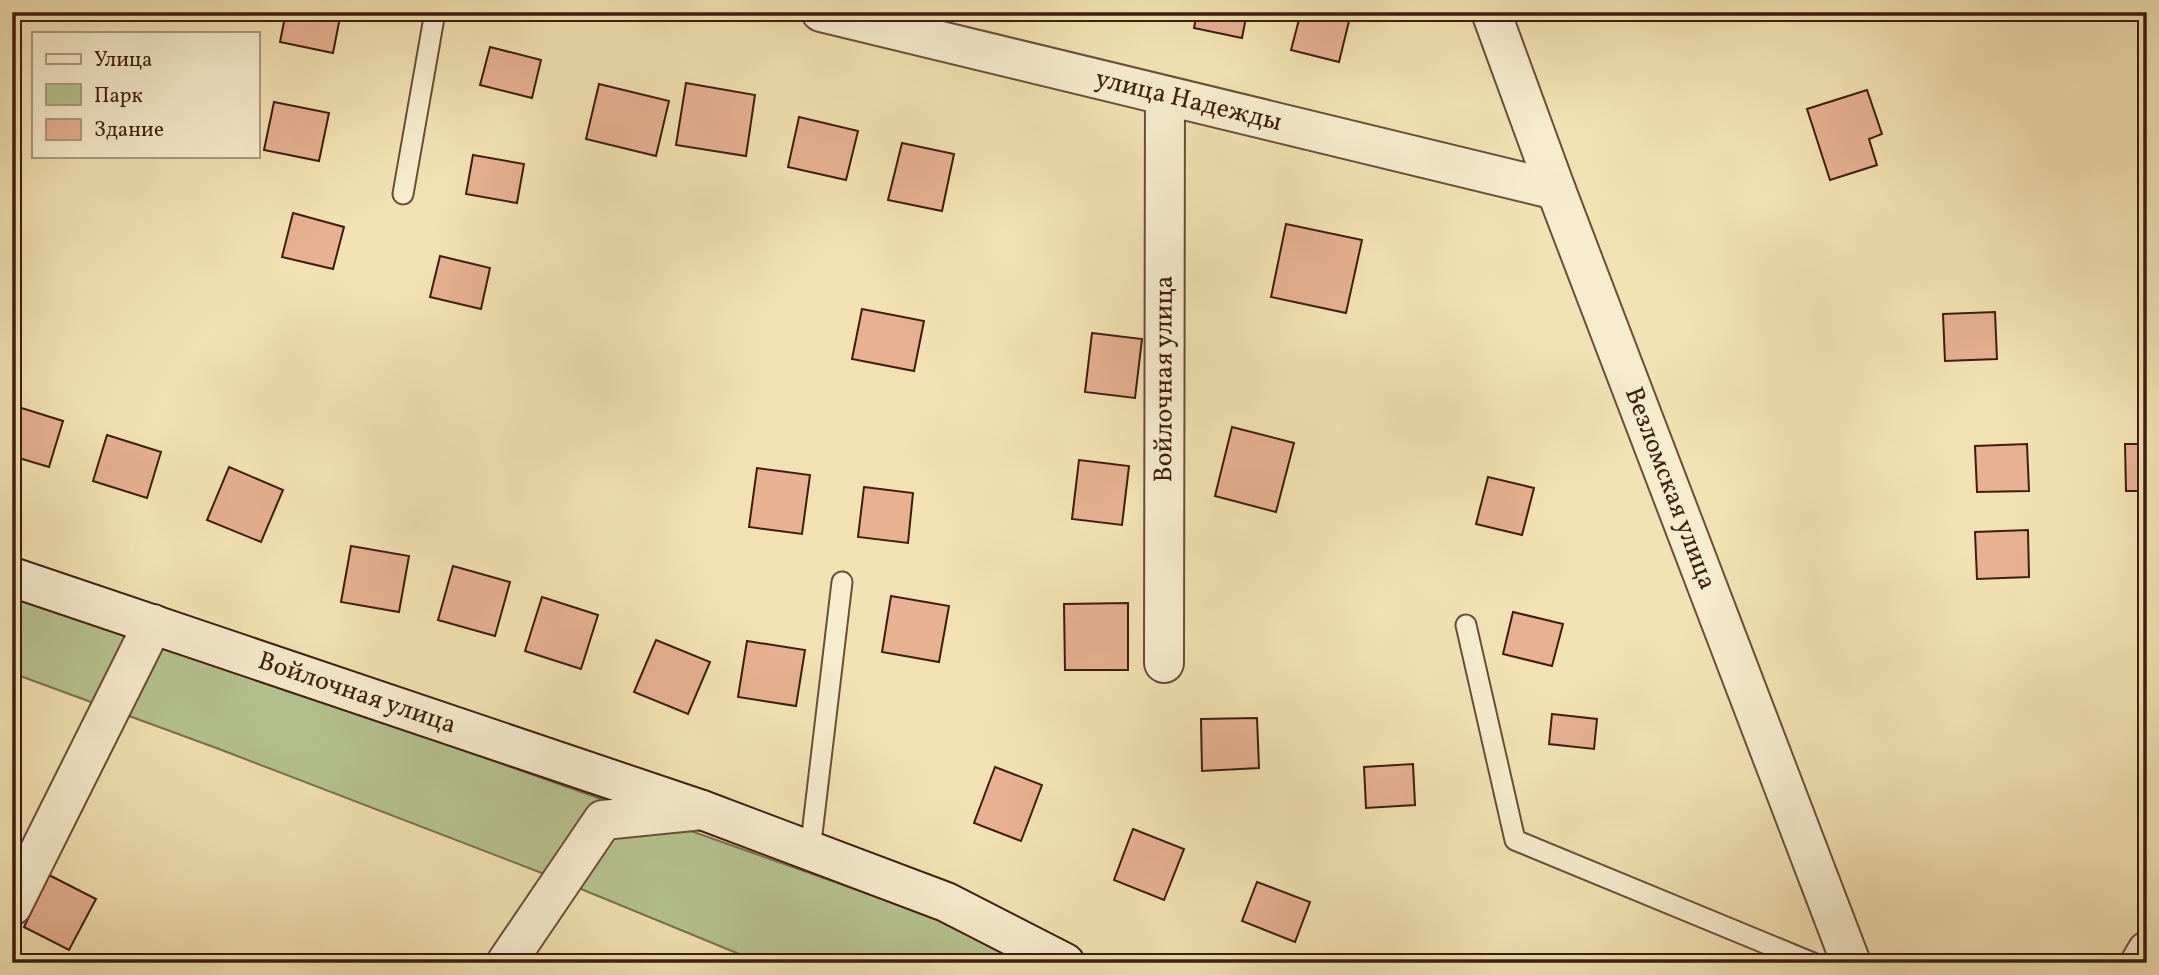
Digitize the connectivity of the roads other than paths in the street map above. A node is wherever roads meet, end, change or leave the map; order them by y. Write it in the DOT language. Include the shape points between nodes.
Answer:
graph roads {
  1 [pos="435,12"];
  2 [pos="821,12"];
  3 [pos="1491,12"];
  4 [pos="1165,96"];
  5 [pos="1556,190"];
  6 [pos="403,194"];
  7 [pos="12,577"];
  8 [pos="842,582"];
  9 [pos="153,624"];
  10 [pos="1466,625"];
  11 [pos="1164,663"];
  12 [pos="702,810"];
  13 [pos="810,850"];
  14 [pos="12,905"];
  15 [pos="2147,951"];
  16 [pos="506,963"];
  17 [pos="1065,963"];
  18 [pos="1812,963"];
  19 [pos="1852,963"];
  20 [pos="2140,963"];
  1 -- 6 [label="lane"];
  2 -- 4 [label="street, улица Надежды"];
  3 -- 5 [label="street, Везломская улица"];
  4 -- 5 [label="street, улица Надежды"];
  4 -- 11 [label="street, Войлочная улица"];
  5 -- 19 [label="street, Везломская улица"];
  7 -- 9 [label="street, Войлочная улица"];
  8 -- 13 [label="lane"];
  9 -- 12 [label="street, Войлочная улица"];
  9 -- 14 [label="street"];
  10 -- 18 [label="lane" via="1515,839"];
  12 -- 13 [label="street, Войлочная улица"];
  12 -- 16 [label="street" via="603,820"];
  13 -- 17 [label="street, Войлочная улица" via="946,902"];
  15 -- 20 [label="street"];
}
